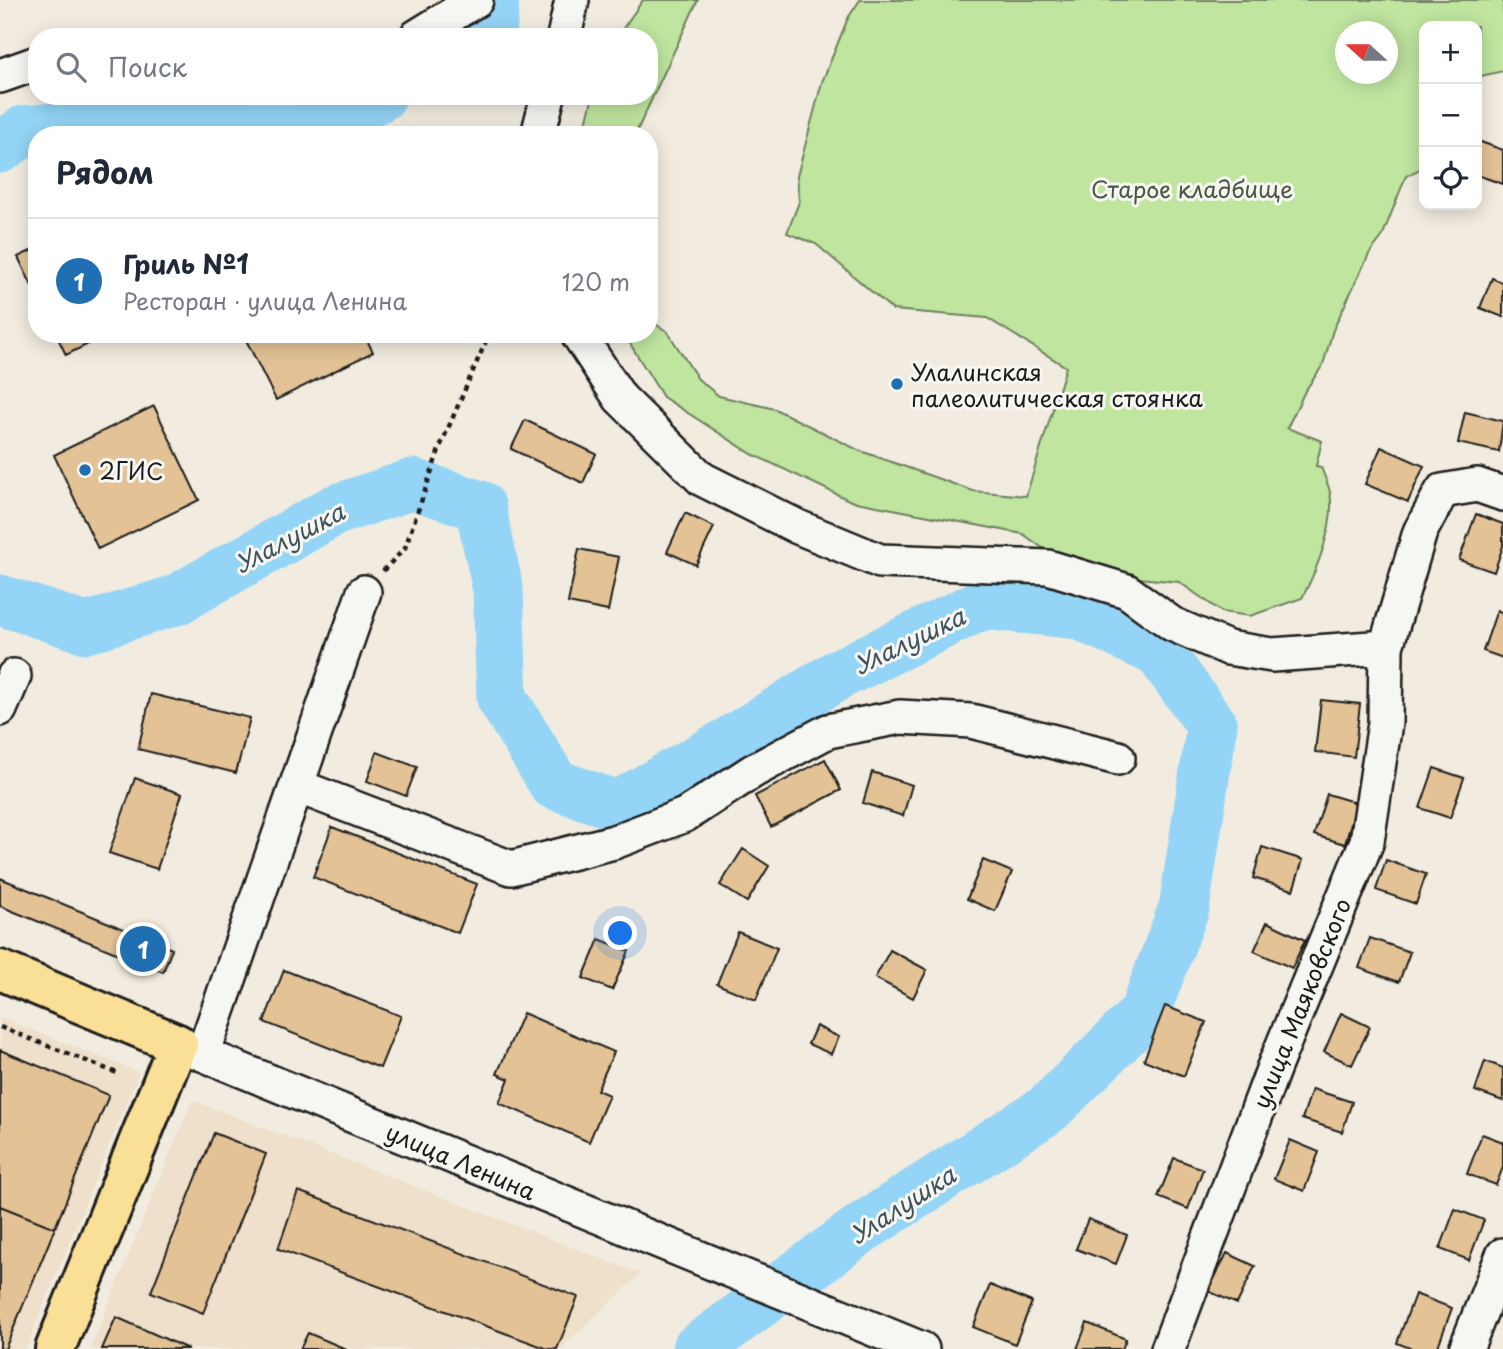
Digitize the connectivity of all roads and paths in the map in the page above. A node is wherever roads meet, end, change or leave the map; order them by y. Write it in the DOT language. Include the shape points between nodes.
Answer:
graph roads {
  1 [pos="476,0"];
  2 [pos="572,0"];
  3 [pos="431,28"];
  4 [pos="566,28"];
  5 [pos="28,67"];
  6 [pos="0,76"];
  7 [pos="546,105"];
  8 [pos="540,126"];
  9 [pos="485,343"];
  10 [pos="584,343"];
  11 [pos="1503,494"];
  12 [pos="405,548"];
  13 [pos="364,592"];
  14 [pos="1386,647"];
  15 [pos="14,676"];
  16 [pos="0,709"];
  17 [pos="1118,758"];
  18 [pos="297,786"];
  19 [pos="0,970"];
  20 [pos="0,1027"];
  21 [pos="191,1049"];
  22 [pos="117,1073"];
  23 [pos="1503,1255"];
  24 [pos="55,1349"];
  25 [pos="922,1349"];
  26 [pos="1167,1349"];
  27 [pos="1466,1349"];
  1 -- 3 [label="street"];
  2 -- 4 [label="street"];
  5 -- 6 [label="street"];
  7 -- 8 [label="street"];
  9 -- 12 [label="path" via="440,447"];
  10 -- 14 [label="street" via="620,398 702,479 880,561 1048,568 1127,591 1172,624 1228,648 1272,654"];
  11 -- 14 [label="street, улица Маяковского" via="1477,485 1442,491 1420,532"];
  13 -- 18 [label="street"];
  14 -- 26 [label="street, улица Маяковского" via="1385,723 1367,841 1274,1067"];
  15 -- 16 [label="street"];
  17 -- 18 [label="street" via="971,721 900,717 828,731 685,815 614,842 511,867"];
  18 -- 21 [label="street"];
  19 -- 21 [label="main road, улица Ленина"];
  20 -- 22 [label="path"];
  21 -- 24 [label="main road"];
  21 -- 25 [label="street, улица Ленина"];
  23 -- 27 [label="street"];
}
